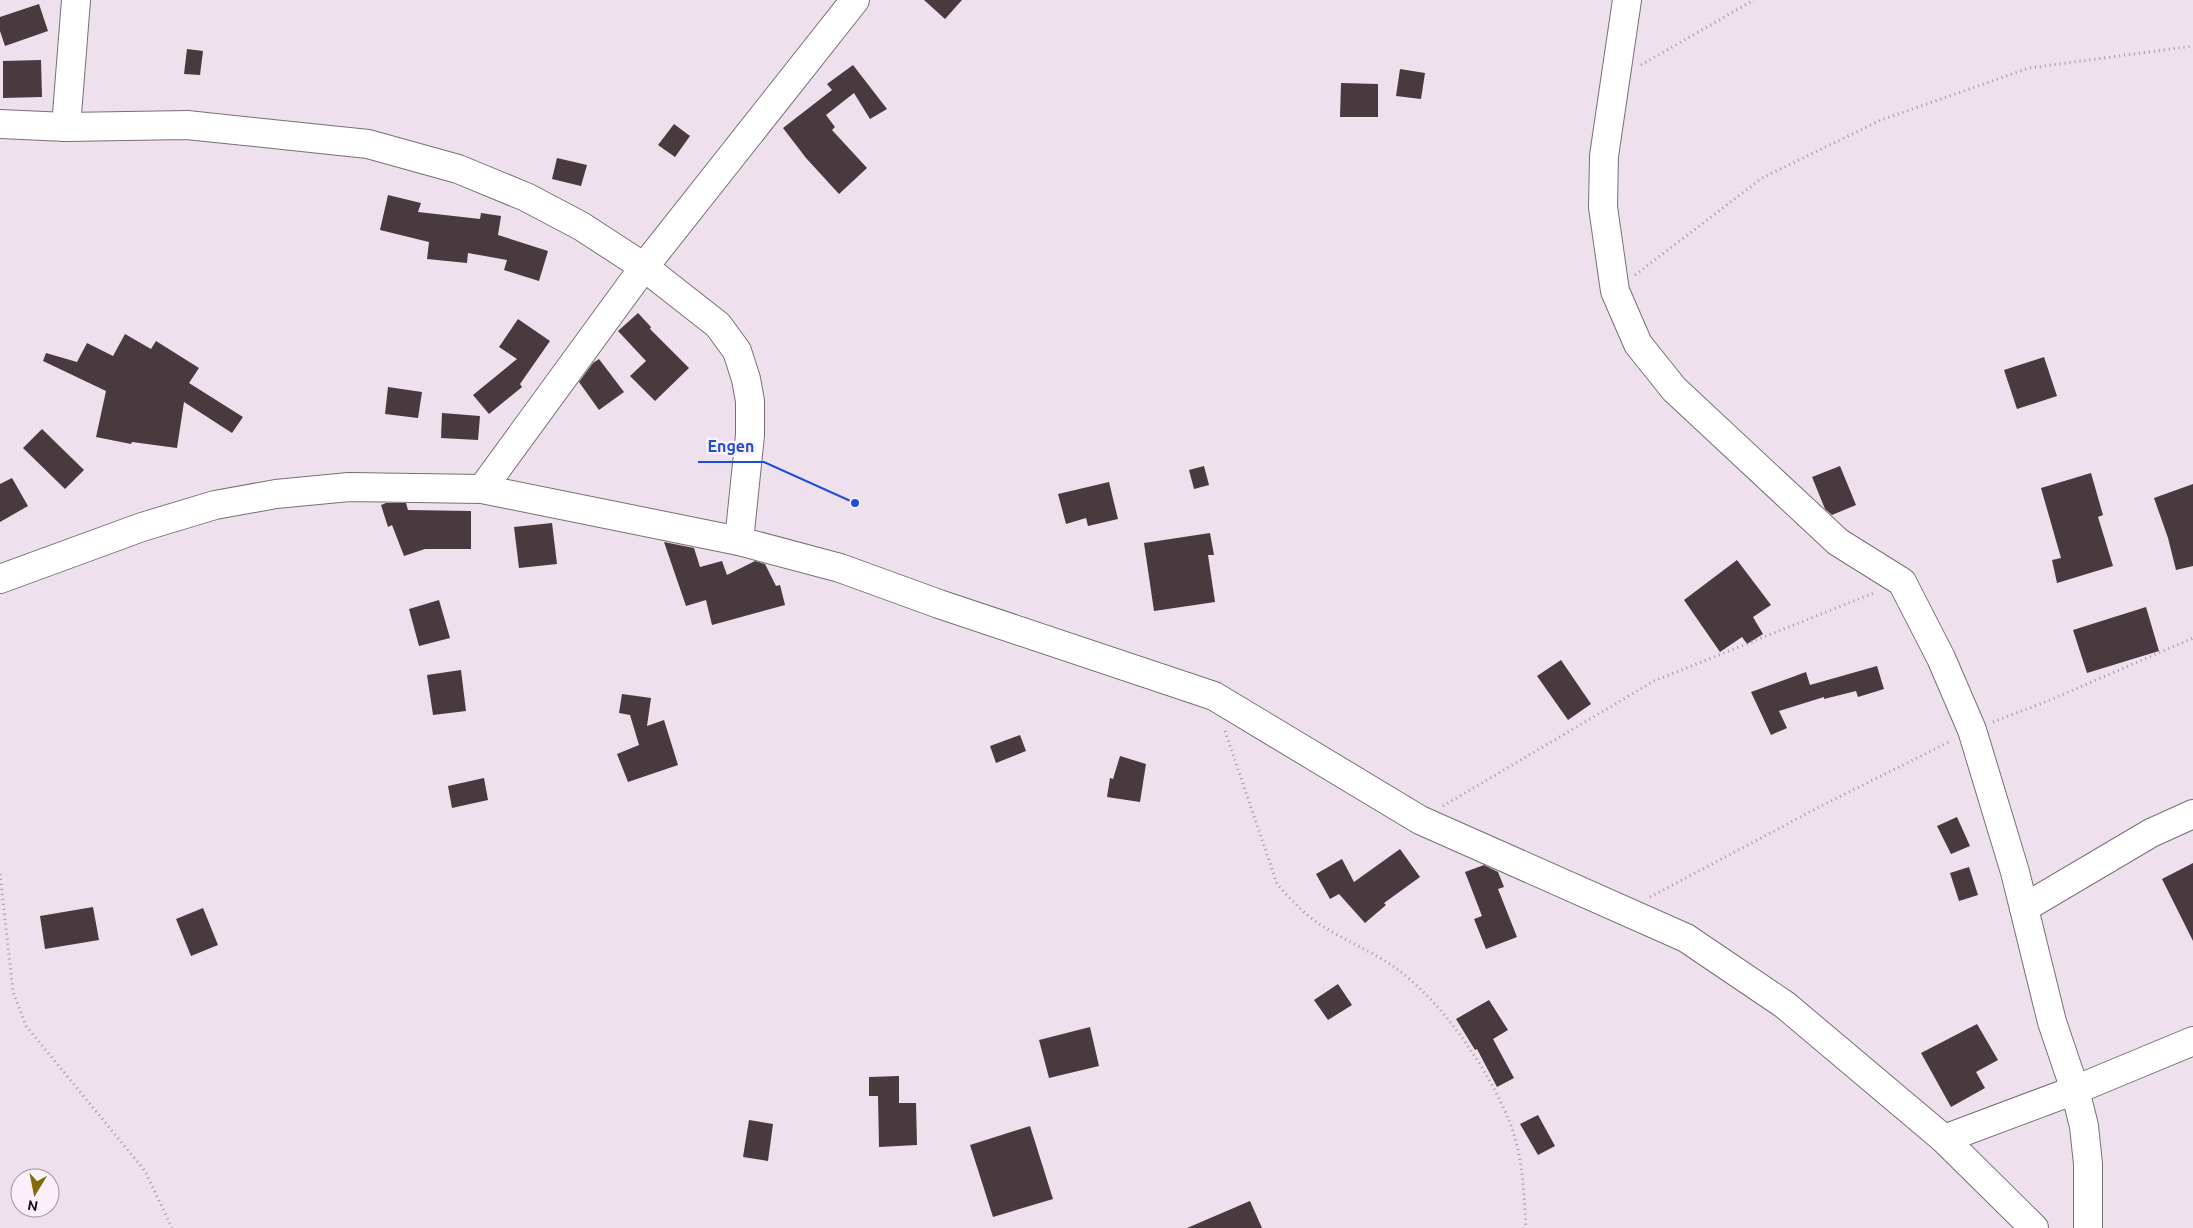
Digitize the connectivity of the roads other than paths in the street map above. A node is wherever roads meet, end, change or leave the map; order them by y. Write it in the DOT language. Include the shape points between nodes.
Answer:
graph roads {
  1 [pos="76,0"];
  2 [pos="855,0"];
  3 [pos="1627,0"];
  4 [pos="0,124"];
  5 [pos="66,128"];
  6 [pos="644,267"];
  7 [pos="482,489"];
  8 [pos="739,541"];
  9 [pos="0,579"];
  10 [pos="2193,814"];
  11 [pos="2024,908"];
  12 [pos="2193,1041"];
  13 [pos="2075,1090"];
  14 [pos="1944,1139"];
  15 [pos="2034,1228"];
  16 [pos="2088,1228"];
  1 -- 5 [label="street"];
  2 -- 6 [label="street"];
  3 -- 11 [label="street" via="1604,156 1603,207 1615,291 1638,344 1674,389 1838,542 1902,582 1941,658 1972,730"];
  4 -- 5 [label="street"];
  5 -- 6 [label="street" via="187,125 368,144 458,170 526,197 581,226"];
  6 -- 7 [label="street"];
  6 -- 8 [label="street" via="718,324 737,351 750,401 750,435"];
  7 -- 8 [label="street"];
  7 -- 9 [label="street" via="349,487 224,503 142,527"];
  8 -- 14 [label="street" via="848,571 1214,696 1420,820 1686,938 1785,1005"];
  10 -- 11 [label="street" via="2151,833"];
  11 -- 13 [label="street" via="2052,1022"];
  12 -- 13 [label="street"];
  13 -- 14 [label="street"];
  13 -- 16 [label="street" via="2084,1126 2088,1164"];
  14 -- 15 [label="street"];
}
